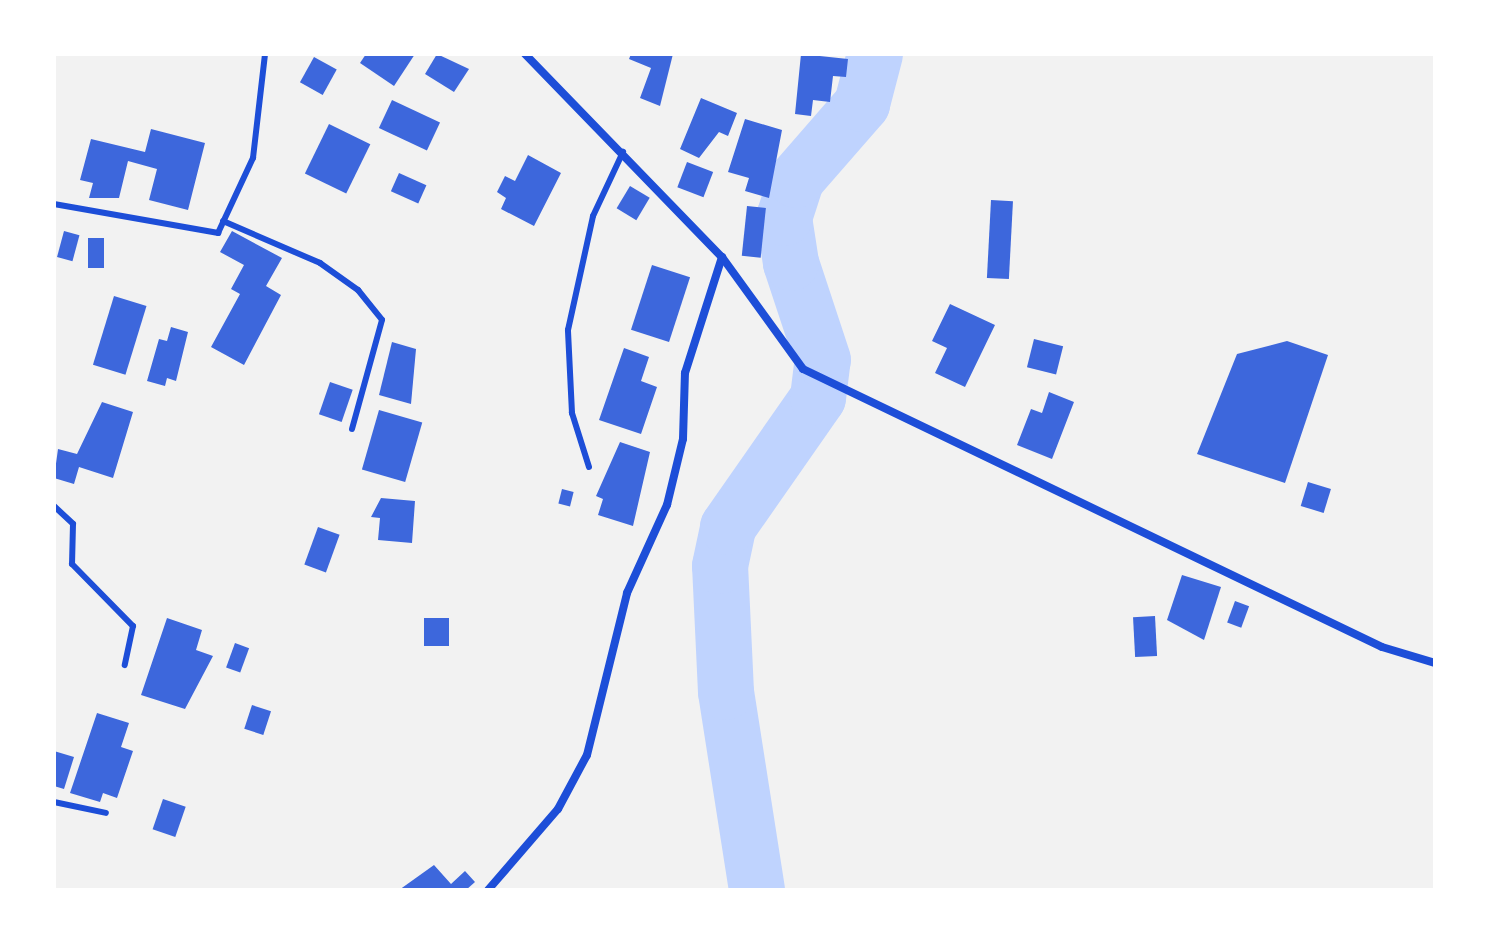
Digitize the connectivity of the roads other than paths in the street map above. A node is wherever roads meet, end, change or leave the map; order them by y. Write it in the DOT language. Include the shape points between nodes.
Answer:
graph roads {
  1 [pos="265,54"];
  2 [pos="525,54"];
  3 [pos="623,152"];
  4 [pos="54,204"];
  5 [pos="223,221"];
  6 [pos="722,257"];
  7 [pos="352,429"];
  8 [pos="589,467"];
  9 [pos="54,506"];
  10 [pos="1435,663"];
  11 [pos="125,665"];
  12 [pos="54,802"];
  13 [pos="106,813"];
  14 [pos="488,890"];
  1 -- 5 [label="lane" via="253,158"];
  2 -- 3 [label="street"];
  3 -- 6 [label="street"];
  3 -- 8 [label="lane" via="593,216 568,330 572,413"];
  4 -- 5 [label="lane" via="218,233"];
  5 -- 7 [label="lane" via="320,263 358,290 382,320"];
  6 -- 10 [label="street" via="803,369 1382,647"];
  6 -- 14 [label="street" via="685,373 683,439 667,505 627,593 587,755 558,809"];
  9 -- 11 [label="lane" via="73,524 72,564 133,626"];
  12 -- 13 [label="lane"];
}
